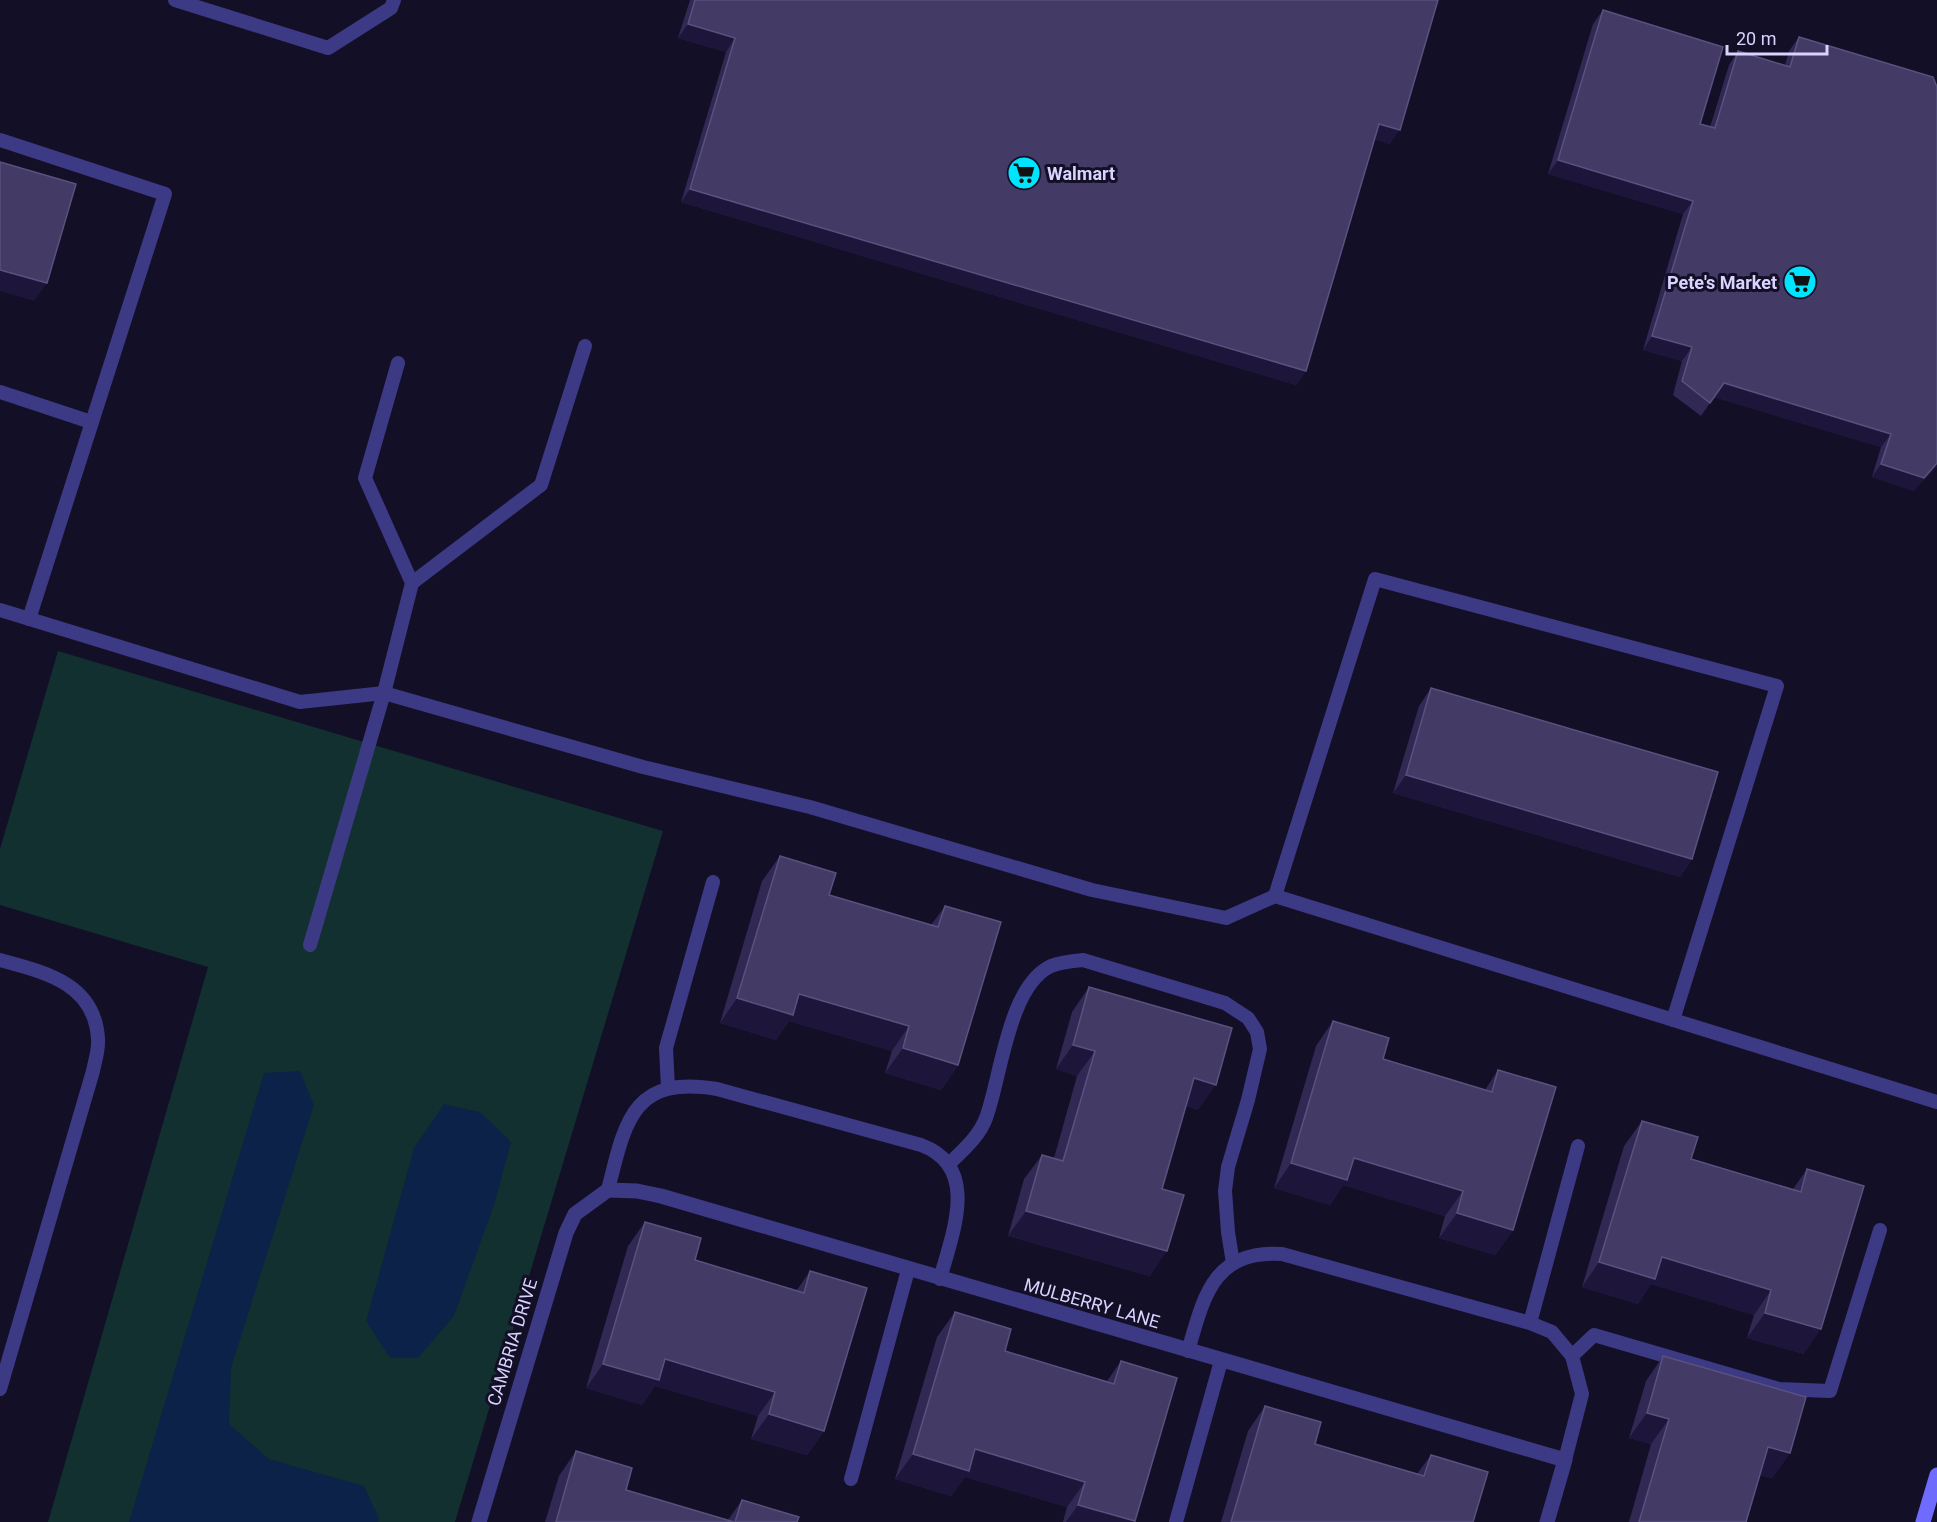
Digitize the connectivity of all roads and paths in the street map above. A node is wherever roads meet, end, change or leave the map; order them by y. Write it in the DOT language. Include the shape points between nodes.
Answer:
graph roads {
  1 [pos="175,0"];
  2 [pos="394,0"];
  3 [pos="0,140"];
  4 [pos="585,346"];
  5 [pos="398,363"];
  6 [pos="0,392"];
  7 [pos="91,422"];
  8 [pos="412,583"];
  9 [pos="0,610"];
  10 [pos="29,619"];
  11 [pos="384,693"];
  12 [pos="712,882"];
  13 [pos="1275,896"];
  14 [pos="310,945"];
  15 [pos="0,960"];
  16 [pos="1673,1020"];
  17 [pos="668,1088"];
  18 [pos="1937,1102"];
  19 [pos="1578,1146"];
  20 [pos="949,1164"];
  21 [pos="608,1190"];
  22 [pos="1880,1230"];
  23 [pos="1233,1263"];
  24 [pos="908,1270"];
  25 [pos="940,1279"];
  26 [pos="1530,1323"];
  27 [pos="1188,1351"];
  28 [pos="1572,1356"];
  29 [pos="1221,1361"];
  30 [pos="0,1389"];
  31 [pos="1565,1460"];
  32 [pos="1937,1475"];
  33 [pos="851,1479"];
  34 [pos="479,1522"];
  35 [pos="1176,1522"];
  36 [pos="1547,1522"];
  37 [pos="1923,1522"];
  1 -- 2 [label="lane" via="328,48 391,8"];
  3 -- 7 [label="lane" via="165,194"];
  4 -- 8 [label="lane" via="541,485"];
  5 -- 8 [label="lane" via="365,478"];
  6 -- 7 [label="lane"];
  7 -- 10 [label="lane"];
  8 -- 11 [label="lane"];
  9 -- 10 [label="lane"];
  10 -- 11 [label="lane" via="300,702"];
  11 -- 13 [label="lane" via="643,767 810,807 1092,890 1226,918"];
  11 -- 14 [label="lane"];
  12 -- 17 [label="lane" via="666,1048"];
  13 -- 16 [label="lane"];
  13 -- 16 [label="lane" via="1376,579 1777,686"];
  15 -- 30 [label="lane" via="61,979 83,997 98,1040 93,1071"];
  16 -- 18 [label="lane"];
  17 -- 20 [label="lane" via="691,1085 717,1089 932,1149"];
  17 -- 21 [label="lane" via="647,1098 631,1116 621,1137"];
  19 -- 26 [label="lane"];
  20 -- 23 [label="lane" via="986,1120 1009,1031 1024,994 1050,967 1083,960 1225,1004 1248,1018 1257,1032 1260,1049 1226,1179"];
  20 -- 25 [label="lane" via="959,1197"];
  21 -- 24 [label="street, MULBERRY LANE" via="661,1196"];
  21 -- 34 [label="street, CAMBRIA DRIVE" via="575,1214 566,1233"];
  22 -- 28 [label="lane" via="1830,1391 1779,1389 1594,1335"];
  23 -- 26 [label="lane" via="1251,1255 1282,1254"];
  23 -- 27 [label="lane" via="1211,1285"];
  24 -- 25 [label="street, MULBERRY LANE"];
  24 -- 33 [label="lane"];
  25 -- 27 [label="street, MULBERRY LANE"];
  26 -- 28 [label="lane" via="1552,1332"];
  27 -- 29 [label="street, MULBERRY LANE"];
  28 -- 31 [label="lane" via="1582,1394"];
  29 -- 31 [label="street, MULBERRY LANE"];
  29 -- 35 [label="lane"];
  31 -- 36 [label="street"];
  32 -- 37 [label="street"];
}
